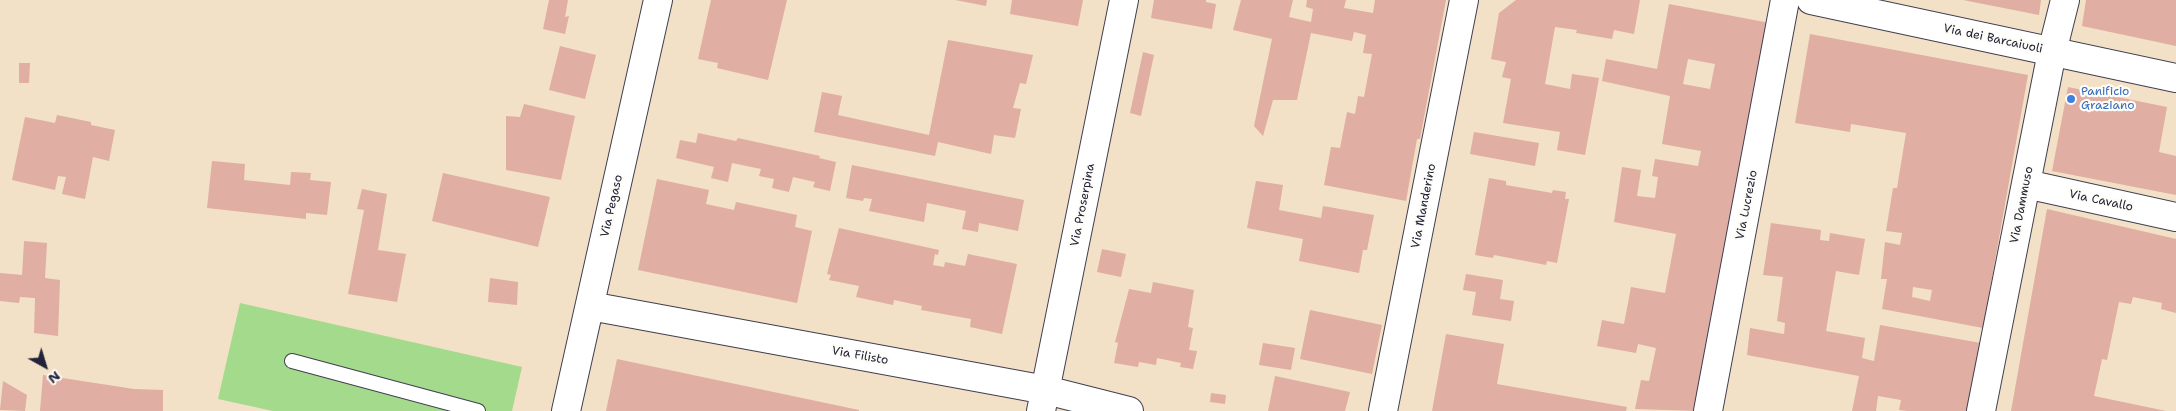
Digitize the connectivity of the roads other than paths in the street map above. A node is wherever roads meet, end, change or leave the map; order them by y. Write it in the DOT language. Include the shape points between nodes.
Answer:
graph roads {
  1 [pos="658,0"];
  2 [pos="1124,0"];
  3 [pos="1464,0"];
  4 [pos="1785,0"];
  5 [pos="1811,0"];
  6 [pos="2065,0"];
  7 [pos="2052,52"];
  8 [pos="2176,78"];
  9 [pos="2026,184"];
  10 [pos="2176,217"];
  11 [pos="590,306"];
  12 [pos="292,361"];
  13 [pos="1043,400"];
  14 [pos="478,411"];
  15 [pos="566,411"];
  16 [pos="1129,411"];
  17 [pos="1384,411"];
  18 [pos="1708,411"];
  19 [pos="1981,411"];
  1 -- 11 [label="street, Via Pegaso"];
  2 -- 13 [label="street, Via Proserpina"];
  3 -- 17 [label="street, Via Manderino"];
  4 -- 18 [label="street, Via Lucrezio"];
  5 -- 7 [label="street, Via dei Barcaiuoli"];
  6 -- 7 [label="street, Via Dammuso"];
  7 -- 8 [label="street, Via dei Barcaiuoli"];
  7 -- 9 [label="street, Via Dammuso"];
  9 -- 10 [label="street, Via Cavallo"];
  9 -- 19 [label="street, Via Dammuso"];
  11 -- 13 [label="street, Via Filisto"];
  11 -- 15 [label="street, Via Pegaso"];
  12 -- 14 [label="lane"];
  13 -- 16 [label="street, Via Filisto"];
}
